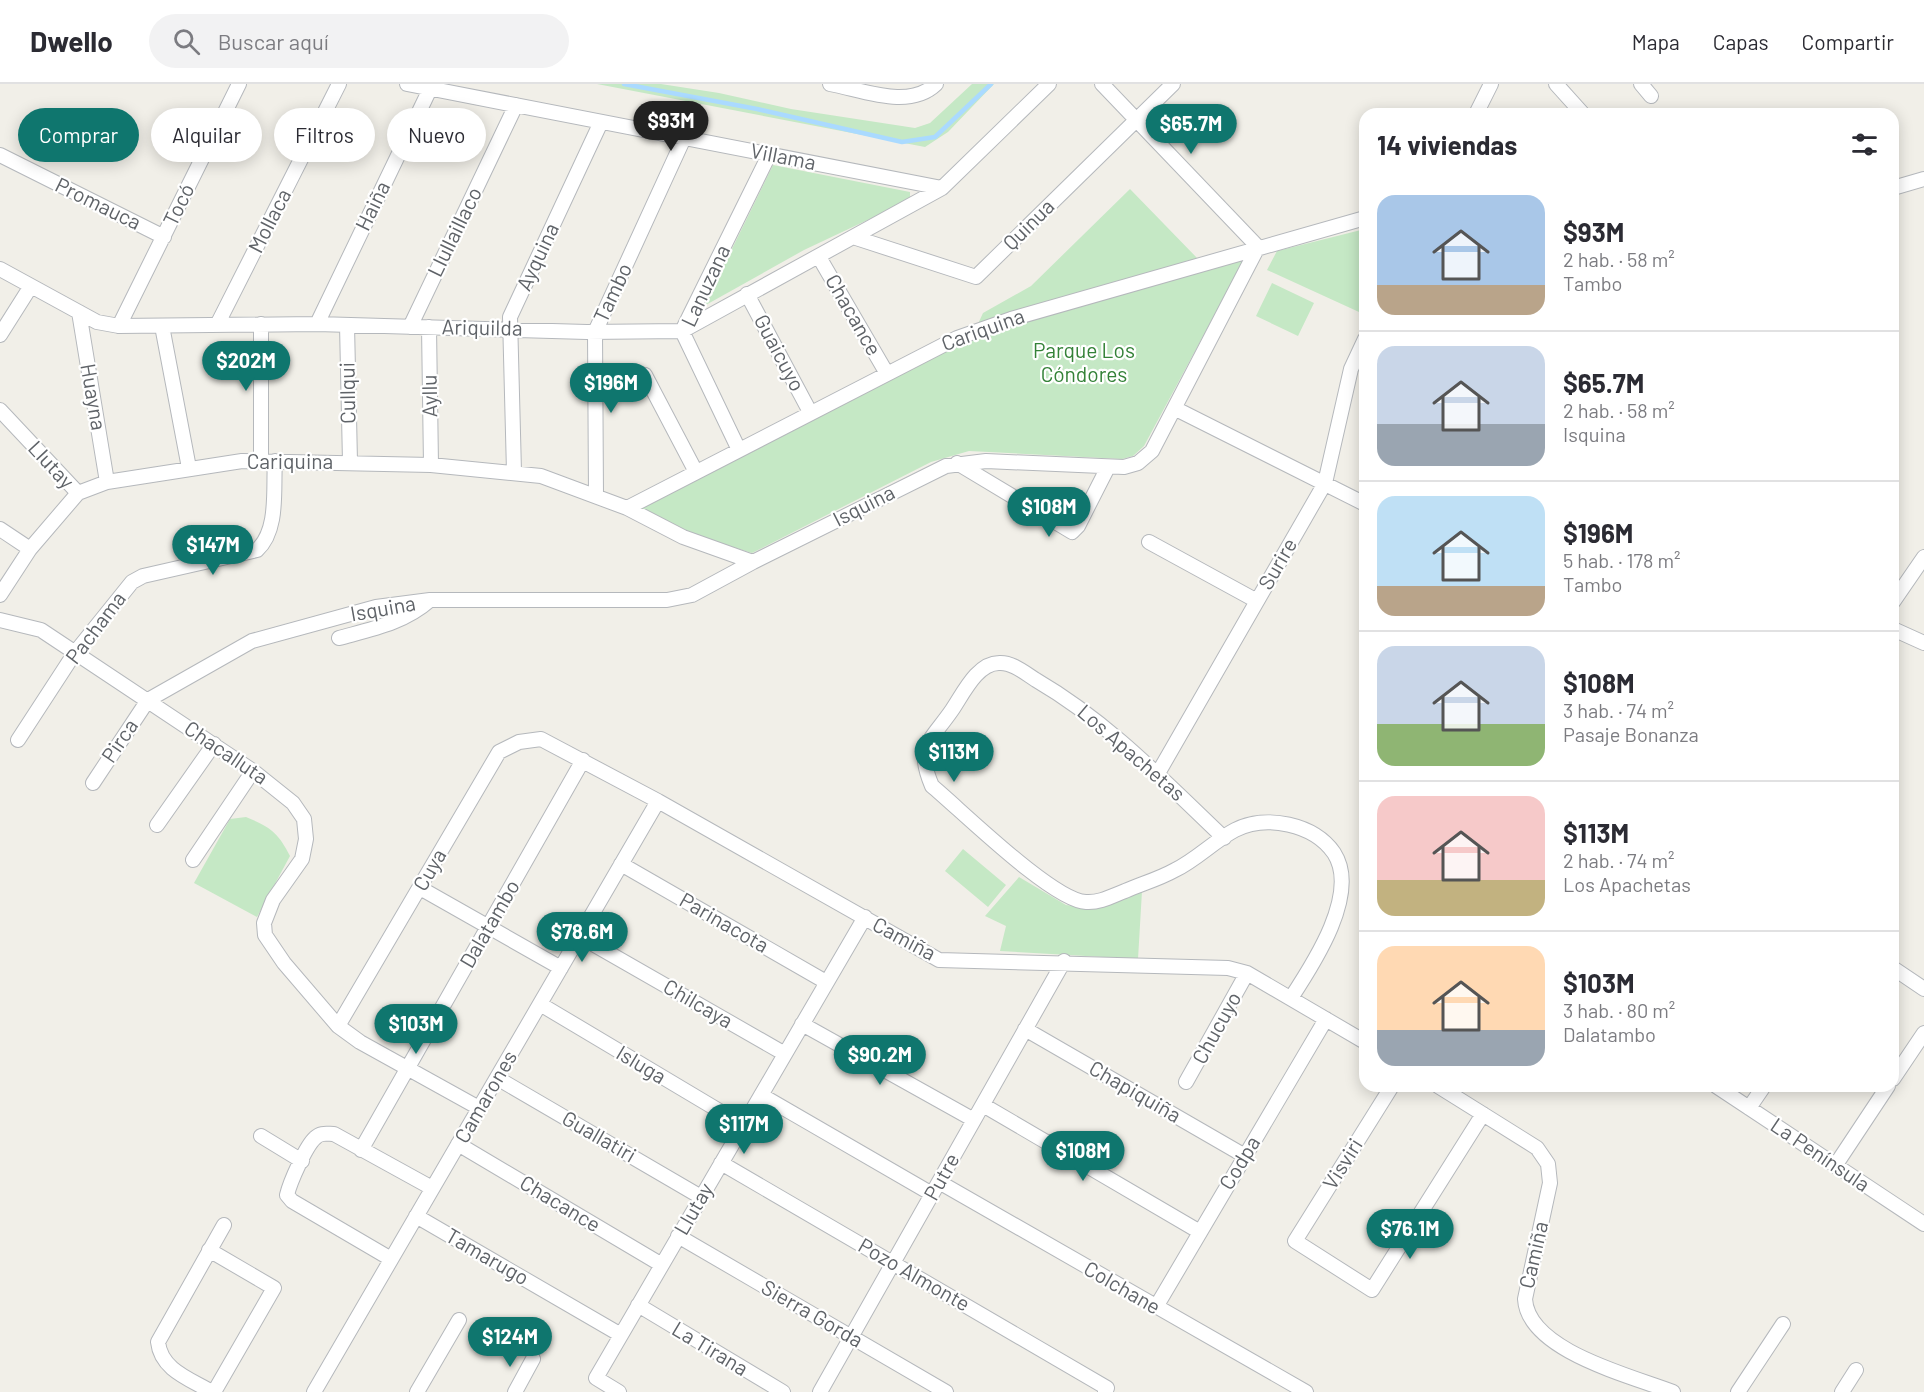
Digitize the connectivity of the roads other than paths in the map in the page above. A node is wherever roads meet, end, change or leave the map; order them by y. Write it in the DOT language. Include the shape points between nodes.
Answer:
graph roads {
  1 [pos="239,84"];
  2 [pos="339,84"];
  3 [pos="407,84"];
  4 [pos="830,84"];
  5 [pos="936,84"];
  6 [pos="1049,84"];
  7 [pos="1102,84"];
  8 [pos="1173,84"];
  9 [pos="1491,84"];
  10 [pos="1556,84"];
  11 [pos="1641,84"];
  12 [pos="430,89"];
  13 [pos="1651,96"];
  14 [pos="516,105"];
  15 [pos="1479,108"];
  16 [pos="1577,108"];
  17 [pos="1135,120"];
  18 [pos="601,122"];
  19 [pos="684,138"];
  20 [pos="769,154"];
  21 [pos="0,155"];
  22 [pos="1924,178"];
  23 [pos="1899,186"];
  24 [pos="942,188"];
  25 [pos="1359,220"];
  26 [pos="164,237"];
  27 [pos="856,238"];
  28 [pos="1258,247"];
  29 [pos="819,256"];
  30 [pos="0,269"];
  31 [pos="31,286"];
  32 [pos="747,294"];
  33 [pos="78,312"];
  34 [pos="261,324"];
  35 [pos="317,324"];
  36 [pos="217,325"];
  37 [pos="347,325"];
  38 [pos="119,326"];
  39 [pos="162,326"];
  40 [pos="410,327"];
  41 [pos="429,327"];
  42 [pos="509,328"];
  43 [pos="682,331"];
  44 [pos="595,332"];
  45 [pos="0,335"];
  46 [pos="1359,352"];
  47 [pos="886,372"];
  48 [pos="645,375"];
  49 [pos="1176,409"];
  50 [pos="0,410"];
  51 [pos="810,412"];
  52 [pos="738,450"];
  53 [pos="268,461"];
  54 [pos="350,462"];
  55 [pos="957,463"];
  56 [pos="431,465"];
  57 [pos="1108,467"];
  58 [pos="189,468"];
  59 [pos="514,472"];
  60 [pos="696,472"];
  61 [pos="107,482"];
  62 [pos="1325,483"];
  63 [pos="78,494"];
  64 [pos="596,496"];
  65 [pos="1359,501"];
  66 [pos="627,508"];
  67 [pos="0,529"];
  68 [pos="1149,542"];
  69 [pos="30,549"];
  70 [pos="1924,557"];
  71 [pos="753,562"];
  72 [pos="1899,593"];
  73 [pos="0,595"];
  74 [pos="430,600"];
  75 [pos="1257,601"];
  76 [pos="0,620"];
  77 [pos="1899,632"];
  78 [pos="339,638"];
  79 [pos="1924,643"];
  80 [pos="74,654"];
  81 [pos="148,700"];
  82 [pos="541,739"];
  83 [pos="18,740"];
  84 [pos="214,744"];
  85 [pos="583,760"];
  86 [pos="253,771"];
  87 [pos="1157,775"];
  88 [pos="93,783"];
  89 [pos="658,801"];
  90 [pos="157,825"];
  91 [pos="1224,838"];
  92 [pos="194,860"];
  93 [pos="621,864"];
  94 [pos="420,888"];
  95 [pos="865,917"];
  96 [pos="489,927"];
  97 [pos="579,936"];
  98 [pos="1064,961"];
  99 [pos="561,968"];
  100 [pos="1899,972"];
  101 [pos="1247,973"];
  102 [pos="826,982"];
  103 [pos="1924,989"];
  104 [pos="1291,998"];
  105 [pos="540,1004"];
  106 [pos="1326,1019"];
  107 [pos="802,1024"];
  108 [pos="338,1026"];
  109 [pos="1025,1029"];
  110 [pos="1924,1032"];
  111 [pos="1359,1038"];
  112 [pos="785,1054"];
  113 [pos="407,1069"];
  114 [pos="1899,1070"];
  115 [pos="497,1078"];
  116 [pos="1186,1083"];
  117 [pos="1388,1092"];
  118 [pos="1448,1092"];
  119 [pos="1725,1092"];
  120 [pos="1760,1092"];
  121 [pos="1884,1092"];
  122 [pos="761,1095"];
  123 [pos="982,1105"];
  124 [pos="479,1108"];
  125 [pos="1749,1108"];
  126 [pos="1483,1114"];
  127 [pos="974,1120"];
  128 [pos="743,1125"];
  129 [pos="261,1136"];
  130 [pos="458,1144"];
  131 [pos="361,1150"];
  132 [pos="1245,1156"];
  133 [pos="302,1161"];
  134 [pos="721,1163"];
  135 [pos="1835,1166"];
  136 [pos="432,1188"];
  137 [pos="936,1188"];
  138 [pos="701,1197"];
  139 [pos="416,1216"];
  140 [pos="1924,1224"];
  141 [pos="224,1225"];
  142 [pos="1200,1232"];
  143 [pos="678,1236"];
  144 [pos="209,1250"];
  145 [pos="391,1259"];
  146 [pos="893,1263"];
  147 [pos="662,1265"];
  148 [pos="638,1305"];
  149 [pos="1155,1307"];
  150 [pos="459,1320"];
  151 [pos="1783,1324"];
  152 [pos="621,1335"];
  153 [pos="851,1337"];
  154 [pos="534,1359"];
  155 [pos="1856,1370"];
  156 [pos="1106,1390"];
  157 [pos="616,1391"];
  158 [pos="213,1392"];
  159 [pos="314,1392"];
  160 [pos="417,1392"];
  161 [pos="514,1392"];
  162 [pos="783,1392"];
  163 [pos="820,1392"];
  164 [pos="946,1392"];
  165 [pos="1306,1392"];
  166 [pos="1673,1392"];
  167 [pos="1738,1392"];
  168 [pos="1842,1392"];
  1 -- 26 [label="street, Tocó"];
  2 -- 36 [label="street, Mollaca"];
  3 -- 12 [label="street, Villama"];
  4 -- 5 [label="street" via="912,98"];
  6 -- 24 [label="street"];
  7 -- 17 [label="street"];
  8 -- 17 [label="street, Quinua"];
  9 -- 15 [label="street"];
  10 -- 16 [label="street"];
  11 -- 13 [label="street"];
  12 -- 14 [label="street, Villama"];
  12 -- 35 [label="street, Haiña"];
  14 -- 18 [label="street, Villama"];
  14 -- 40 [label="street, Llullaillaco"];
  17 -- 27 [label="street, Quinua" via="976,277"];
  17 -- 28 [label="street"];
  18 -- 19 [label="street, Villama"];
  18 -- 42 [label="street, Ayquina" via="518,299"];
  19 -- 20 [label="street, Villama"];
  19 -- 44 [label="street, Tambo"];
  20 -- 24 [label="street, Villama"];
  20 -- 43 [label="street, Lanuzana"];
  21 -- 26 [label="street, Promauca"];
  22 -- 23 [label="street"];
  24 -- 27 [label="street, Ariquilda"];
  25 -- 28 [label="street, Cariquina"];
  26 -- 38 [label="street, Tocó"];
  27 -- 29 [label="street, Ariquilda"];
  28 -- 47 [label="street, Cariquina" via="983,327"];
  28 -- 49 [label="street, Isquina"];
  29 -- 32 [label="street, Ariquilda"];
  29 -- 47 [label="street, Chacance"];
  30 -- 31 [label="street, Ariquilda"];
  31 -- 33 [label="street, Ariquilda"];
  31 -- 45 [label="street"];
  32 -- 43 [label="street, Ariquilda"];
  32 -- 51 [label="street, Guaicuyo"];
  33 -- 38 [label="street, Ariquilda" via="97,322"];
  33 -- 61 [label="street, Huayna"];
  34 -- 35 [label="street, Ariquilda"];
  34 -- 36 [label="street, Ariquilda"];
  34 -- 53 [label="street, Pachama"];
  35 -- 37 [label="street, Ariquilda"];
  36 -- 39 [label="street, Ariquilda"];
  37 -- 40 [label="street, Ariquilda"];
  37 -- 54 [label="street, Cullqui"];
  38 -- 39 [label="street, Ariquilda"];
  39 -- 58 [label="street"];
  40 -- 41 [label="street, Ariquilda"];
  41 -- 42 [label="street, Ariquilda"];
  41 -- 56 [label="street, Ayllu"];
  42 -- 44 [label="street, Ariquilda"];
  42 -- 59 [label="street, Ayquina"];
  43 -- 44 [label="street, Ariquilda"];
  43 -- 52 [label="street, Lanuzana"];
  44 -- 64 [label="street, Tambo"];
  46 -- 62 [label="street, Surire" via="1351,369"];
  47 -- 51 [label="street, Cariquina"];
  48 -- 60 [label="street"];
  49 -- 57 [label="street, Isquina" via="1146,458 1131,466"];
  49 -- 62 [label="street"];
  50 -- 63 [label="street, Llutay"];
  51 -- 52 [label="street, Cariquina"];
  52 -- 60 [label="street, Cariquina"];
  53 -- 54 [label="street, Cariquina"];
  53 -- 58 [label="street, Cariquina"];
  53 -- 80 [label="street, Pachama" via="271,528 262,546 137,579"];
  54 -- 56 [label="street, Cariquina"];
  55 -- 57 [label="street, Isquina"];
  55 -- 57 [label="street" via="1072,532"];
  55 -- 71 [label="street, Isquina"];
  56 -- 59 [label="street, Cariquina"];
  58 -- 61 [label="street, Cariquina"];
  59 -- 64 [label="street, Cariquina" via="541,476"];
  60 -- 66 [label="street, Cariquina"];
  61 -- 63 [label="street, Cariquina"];
  62 -- 65 [label="street"];
  62 -- 75 [label="street, Surire"];
  63 -- 69 [label="street, Cariquina"];
  64 -- 66 [label="street, Cariquina"];
  66 -- 71 [label="street, Cariquina" via="683,537"];
  67 -- 69 [label="street"];
  68 -- 75 [label="street"];
  69 -- 73 [label="street, Cariquina"];
  70 -- 72 [label="street"];
  71 -- 74 [label="street, Isquina" via="706,590 673,599"];
  74 -- 78 [label="street" via="391,624"];
  74 -- 81 [label="street, Isquina" via="376,607 252,641"];
  75 -- 87 [label="street, Surire"];
  76 -- 80 [label="street, Chacalluta" via="41,630"];
  77 -- 79 [label="street"];
  80 -- 81 [label="street, Chacalluta"];
  80 -- 83 [label="street, Pachama"];
  81 -- 84 [label="street, Chacalluta"];
  81 -- 88 [label="street, Pirca"];
  82 -- 85 [label="street, Camiña"];
  82 -- 94 [label="street, Cuya" via="519,742 499,752"];
  84 -- 86 [label="street, Chacalluta"];
  84 -- 90 [label="street"];
  85 -- 89 [label="street, Camiña"];
  85 -- 96 [label="street, Dalatambo"];
  86 -- 92 [label="street"];
  86 -- 108 [label="street, Chacalluta" via="293,803 304,819 306,839 302,859 273,900 264,923 265,935"];
  87 -- 91 [label="street, Los Apachetas"];
  87 -- 91 [label="street, Los Apachetas" via="1129,746 1075,704 1009,664 998,662 975,677 923,751 932,786 1051,887 1079,901 1101,901 1176,870"];
  89 -- 93 [label="street, Camarones"];
  89 -- 95 [label="street, Camiña"];
  91 -- 104 [label="street, Los Apachetas" via="1246,826 1282,824 1318,837 1337,860 1343,880 1340,903"];
  93 -- 97 [label="street, Camarones"];
  93 -- 102 [label="street, Parinacota"];
  94 -- 96 [label="street"];
  94 -- 108 [label="street, Cuya"];
  95 -- 98 [label="street, Camiña" via="939,960"];
  95 -- 102 [label="street, Llutay"];
  96 -- 99 [label="street"];
  96 -- 113 [label="street, Dalatambo"];
  97 -- 99 [label="street, Camarones"];
  97 -- 112 [label="street, Chilcaya"];
  98 -- 101 [label="street, Camiña" via="1228,968"];
  98 -- 109 [label="street, Putre"];
  99 -- 105 [label="street, Camarones"];
  100 -- 103 [label="street"];
  101 -- 104 [label="street, Camiña"];
  101 -- 116 [label="street, Chucuyo"];
  102 -- 107 [label="street, Llutay"];
  104 -- 106 [label="street, Camiña"];
  105 -- 115 [label="street, Camarones"];
  105 -- 128 [label="street, Isluga"];
  106 -- 111 [label="street, Camiña"];
  106 -- 132 [label="street, Codpa"];
  107 -- 112 [label="street, Llutay"];
  107 -- 127 [label="street"];
  108 -- 113 [label="street"];
  109 -- 123 [label="street, Putre"];
  109 -- 132 [label="street, Chapiquiña"];
  110 -- 114 [label="street"];
  112 -- 122 [label="street, Llutay"];
  113 -- 124 [label="street"];
  113 -- 131 [label="street, Dalatambo"];
  115 -- 124 [label="street, Camarones"];
  115 -- 138 [label="street, Guallatiri"];
  117 -- 126 [label="street, Visviri" via="1295,1242 1372,1290"];
  118 -- 126 [label="street, Camiña"];
  119 -- 125 [label="street, La Península"];
  120 -- 125 [label="street"];
  121 -- 135 [label="street"];
  122 -- 128 [label="street, Llutay"];
  122 -- 137 [label="street, Colchane"];
  123 -- 127 [label="street, Putre"];
  123 -- 142 [label="street"];
  124 -- 130 [label="street, Camarones"];
  125 -- 135 [label="street, La Península"];
  126 -- 166 [label="street, Camiña" via="1537,1148 1550,1174 1525,1299 1530,1320 1552,1341 1581,1357"];
  127 -- 137 [label="street, Putre"];
  128 -- 134 [label="street, Llutay"];
  129 -- 133 [label="street"];
  130 -- 136 [label="street, Camarones"];
  130 -- 147 [label="street, Chacance"];
  131 -- 133 [label="street" via="334,1134 323,1133 315,1138"];
  131 -- 136 [label="street"];
  132 -- 142 [label="street, Codpa"];
  133 -- 145 [label="street" via="289,1185 287,1195 292,1201"];
  134 -- 138 [label="street, Llutay"];
  134 -- 146 [label="street, Pozo Almonte"];
  135 -- 140 [label="street, La Península"];
  136 -- 139 [label="street, Camarones"];
  137 -- 146 [label="street, Putre"];
  137 -- 149 [label="street, Colchane"];
  138 -- 143 [label="street, Llutay"];
  139 -- 145 [label="street, Camarones"];
  139 -- 152 [label="street, Tamarugo"];
  141 -- 144 [label="street"];
  142 -- 149 [label="street, Codpa"];
  143 -- 147 [label="street, Llutay"];
  143 -- 153 [label="street, Sierra Gorda"];
  144 -- 158 [label="street" via="158,1342 166,1365"];
  144 -- 158 [label="street" via="274,1288"];
  145 -- 159 [label="street, Camarones"];
  146 -- 153 [label="street, Putre"];
  146 -- 156 [label="street, Pozo Almonte"];
  147 -- 148 [label="street, Llutay"];
  148 -- 152 [label="street, Llutay"];
  148 -- 162 [label="street, La Tirana"];
  149 -- 165 [label="street, Colchane"];
  150 -- 160 [label="street"];
  151 -- 167 [label="street"];
  152 -- 157 [label="street, Llutay" via="596,1378"];
  153 -- 163 [label="street, Putre"];
  153 -- 164 [label="street, Sierra Gorda"];
  154 -- 161 [label="street"];
  155 -- 168 [label="street"];
}
